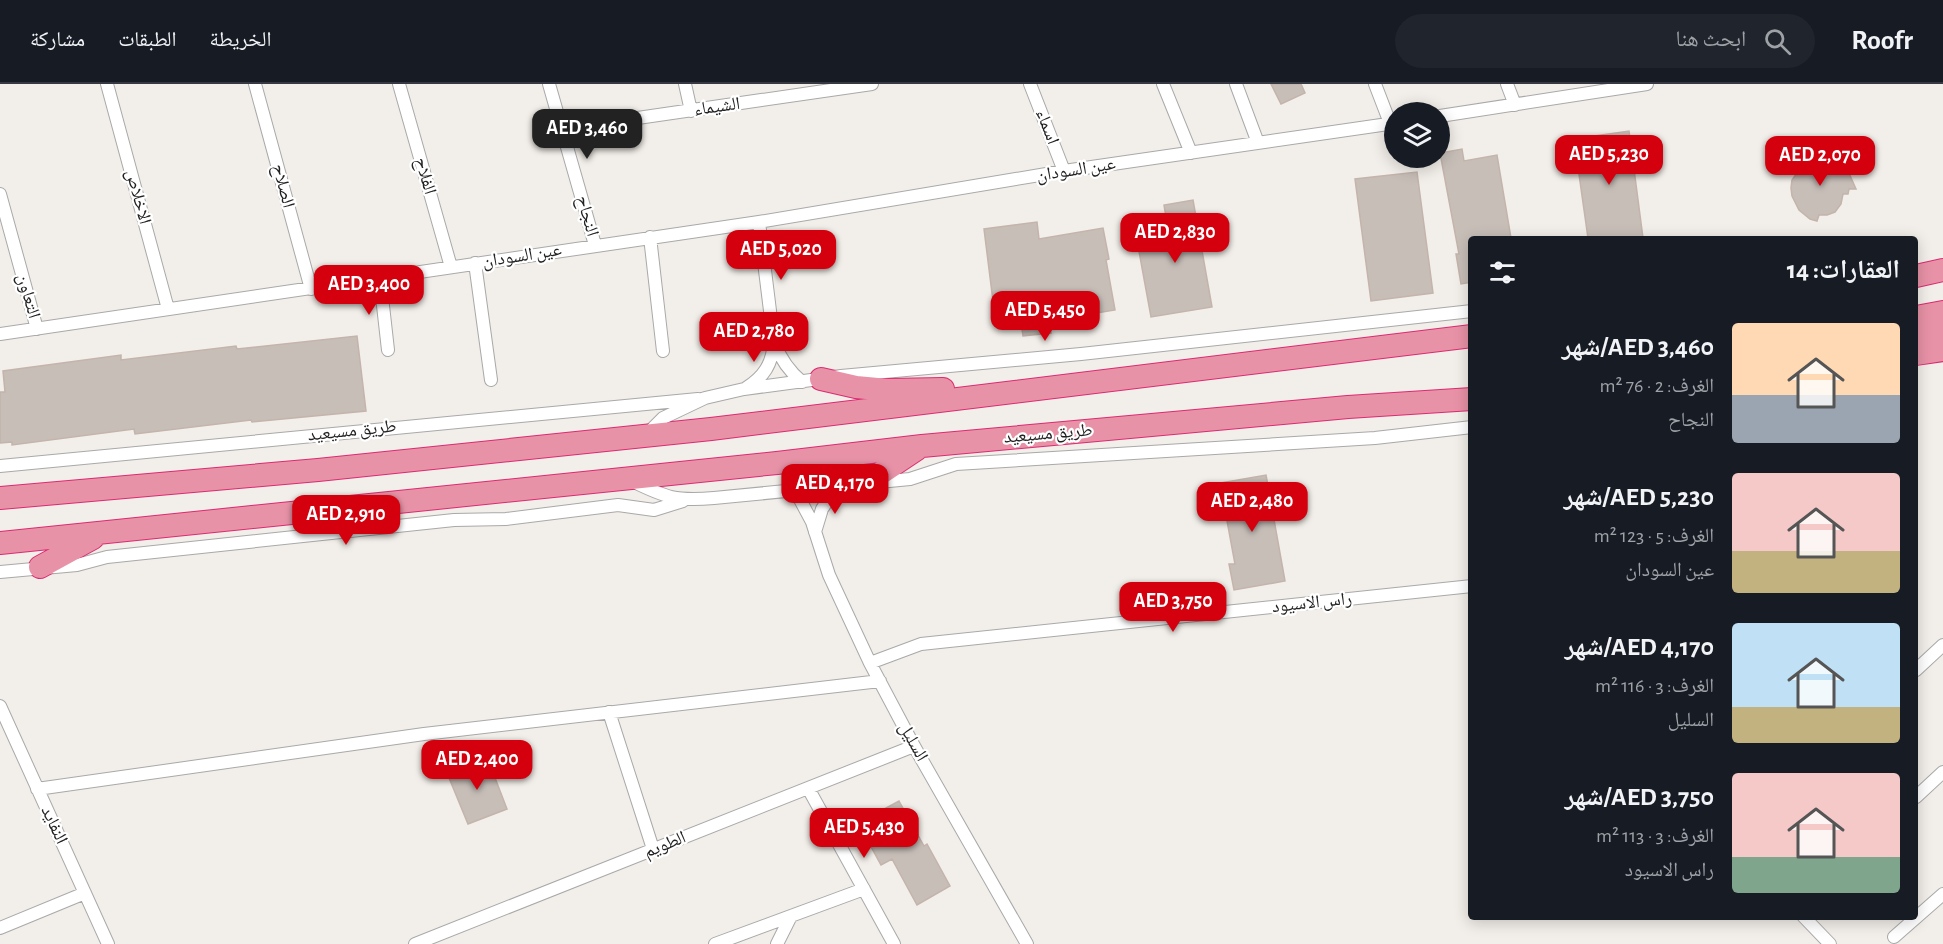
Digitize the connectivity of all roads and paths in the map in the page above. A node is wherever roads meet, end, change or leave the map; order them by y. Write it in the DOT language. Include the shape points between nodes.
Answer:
graph roads {
  1 [pos="107,84"];
  2 [pos="255,84"];
  3 [pos="399,84"];
  4 [pos="549,84"];
  5 [pos="685,84"];
  6 [pos="872,84"];
  7 [pos="1030,84"];
  8 [pos="1164,84"];
  9 [pos="1236,84"];
  10 [pos="1375,84"];
  11 [pos="1507,84"];
  12 [pos="1647,84"];
  13 [pos="1384,105"];
  14 [pos="1515,105"];
  15 [pos="691,111"];
  16 [pos="1450,115"];
  17 [pos="1384,124"];
  18 [pos="562,129"];
  19 [pos="1258,143"];
  20 [pos="1191,153"];
  21 [pos="1064,171"];
  22 [pos="0,194"];
  23 [pos="759,222"];
  24 [pos="650,237"];
  25 [pos="596,245"];
  26 [pos="476,263"];
  27 [pos="451,267"];
  28 [pos="1943,270"];
  29 [pos="1918,276"];
  30 [pos="380,279"];
  31 [pos="311,288"];
  32 [pos="168,309"];
  33 [pos="1468,311"];
  34 [pos="1943,312"];
  35 [pos="1918,317"];
  36 [pos="37,329"];
  37 [pos="1943,333"];
  38 [pos="0,334"];
  39 [pos="1468,336"];
  40 [pos="1918,338"];
  41 [pos="774,343"];
  42 [pos="388,350"];
  43 [pos="1943,350"];
  44 [pos="663,351"];
  45 [pos="1918,354"];
  46 [pos="490,380"];
  47 [pos="812,381"];
  48 [pos="1468,385"];
  49 [pos="1062,387"];
  50 [pos="744,389"];
  51 [pos="705,398"];
  52 [pos="1468,399"];
  53 [pos="1348,407"];
  54 [pos="1468,427"];
  55 [pos="645,436"];
  56 [pos="922,446"];
  57 [pos="0,466"];
  58 [pos="626,478"];
  59 [pos="863,485"];
  60 [pos="836,488"];
  61 [pos="796,492"];
  62 [pos="0,498"];
  63 [pos="687,500"];
  64 [pos="108,531"];
  65 [pos="815,533"];
  66 [pos="0,543"];
  67 [pos="39,567"];
  68 [pos="2,573"];
  69 [pos="1468,586"];
  70 [pos="1943,645"];
  71 [pos="870,663"];
  72 [pos="1918,668"];
  73 [pos="880,681"];
  74 [pos="0,706"];
  75 [pos="609,712"];
  76 [pos="3,719"];
  77 [pos="914,746"];
  78 [pos="1943,772"];
  79 [pos="808,788"];
  80 [pos="37,789"];
  81 [pos="1918,795"];
  82 [pos="653,849"];
  83 [pos="864,890"];
  84 [pos="85,893"];
  85 [pos="1943,894"];
  86 [pos="791,916"];
  87 [pos="1918,916"];
  88 [pos="1807,920"];
  89 [pos="1913,920"];
  90 [pos="0,928"];
  91 [pos="1894,937"];
  92 [pos="108,944"];
  93 [pos="415,944"];
  94 [pos="716,944"];
  95 [pos="777,944"];
  96 [pos="894,944"];
  97 [pos="1027,944"];
  98 [pos="1830,944"];
  1 -- 32 [label="street, الاخلاص"];
  2 -- 31 [label="street, الصلاح"];
  3 -- 27 [label="street, الفلاح"];
  4 -- 18 [label="street, النجاح"];
  5 -- 15 [label="street"];
  6 -- 15 [label="street, الشيماء"];
  7 -- 21 [label="street, اسماء"];
  8 -- 20 [label="street"];
  9 -- 19 [label="street"];
  10 -- 13 [label="street"];
  11 -- 14 [label="street"];
  12 -- 14 [label="street"];
  14 -- 16 [label="street"];
  15 -- 18 [label="street, الشيماء"];
  17 -- 19 [label="street, عين السودان"];
  18 -- 25 [label="street, النجاح"];
  19 -- 20 [label="street, عين السودان"];
  20 -- 21 [label="street, عين السودان"];
  21 -- 23 [label="street, عين السودان"];
  22 -- 36 [label="street, التعاون"];
  23 -- 24 [label="street, عين السودان"];
  23 -- 41 [label="street"];
  24 -- 25 [label="street, عين السودان"];
  24 -- 44 [label="street"];
  25 -- 26 [label="street, عين السودان"];
  26 -- 27 [label="street, عين السودان"];
  26 -- 46 [label="street"];
  27 -- 30 [label="street, عين السودان"];
  28 -- 29 [label="highway"];
  30 -- 31 [label="street, عين السودان"];
  30 -- 42 [label="street"];
  31 -- 32 [label="street, عين السودان"];
  32 -- 36 [label="street, عين السودان"];
  33 -- 47 [label="street, طريق مسيعيد"];
  34 -- 35 [label="highway"];
  36 -- 38 [label="street, عين السودان"];
  37 -- 40 [label="highway"];
  39 -- 49 [label="highway, طريق مسيعيد"];
  41 -- 47 [label="street" via="790,371"];
  41 -- 50 [label="street" via="766,371"];
  43 -- 45 [label="highway"];
  47 -- 49 [label="highway" via="888,390"];
  47 -- 50 [label="street, طريق مسيعيد"];
  48 -- 53 [label="highway"];
  49 -- 55 [label="highway, طريق مسيعيد"];
  50 -- 51 [label="street, طريق مسيعيد"];
  51 -- 55 [label="street, طريق مسيعيد" via="663,418"];
  51 -- 57 [label="street, طريق مسيعيد"];
  52 -- 53 [label="highway, طريق مسيعيد"];
  53 -- 56 [label="highway, طريق مسيعيد"];
  54 -- 59 [label="street, طريق مسيعيد" via="1375,438 956,464 912,479"];
  55 -- 62 [label="highway, طريق مسيعيد"];
  56 -- 58 [label="highway, طريق مسيعيد"];
  56 -- 59 [label="highway"];
  58 -- 63 [label="street, طريق مسيعيد" via="663,496"];
  58 -- 64 [label="highway, طريق مسيعيد"];
  59 -- 60 [label="street, طريق مسيعيد"];
  60 -- 61 [label="street, طريق مسيعيد"];
  60 -- 65 [label="street" via="822,509"];
  61 -- 63 [label="street, طريق مسيعيد"];
  61 -- 65 [label="street, السليل"];
  63 -- 67 [label="street, طريق مسيعيد" via="654,510 618,505 506,519 442,521 107,556 77,565"];
  64 -- 66 [label="highway, طريق مسيعيد"];
  64 -- 67 [label="highway"];
  65 -- 71 [label="street, السليل" via="829,575"];
  67 -- 68 [label="street, طريق مسيعيد"];
  69 -- 71 [label="street, راس الاسيود" via="921,644"];
  70 -- 72 [label="street"];
  71 -- 73 [label="street, السليل"];
  73 -- 75 [label="street"];
  73 -- 77 [label="street, السليل"];
  74 -- 76 [label="street, النفايد"];
  75 -- 80 [label="street"];
  75 -- 82 [label="street"];
  76 -- 80 [label="street, النفايد"];
  77 -- 79 [label="street, الطويم"];
  77 -- 97 [label="street, السليل"];
  78 -- 81 [label="street"];
  79 -- 82 [label="street, الطويم"];
  79 -- 83 [label="street"];
  80 -- 84 [label="street, النفايد"];
  82 -- 93 [label="street, الطويم"];
  83 -- 86 [label="street"];
  83 -- 96 [label="street"];
  84 -- 90 [label="street"];
  84 -- 92 [label="street, النفايد"];
  85 -- 87 [label="street"];
  86 -- 94 [label="street"];
  86 -- 95 [label="street"];
  88 -- 98 [label="street"];
  89 -- 91 [label="street"];
}
